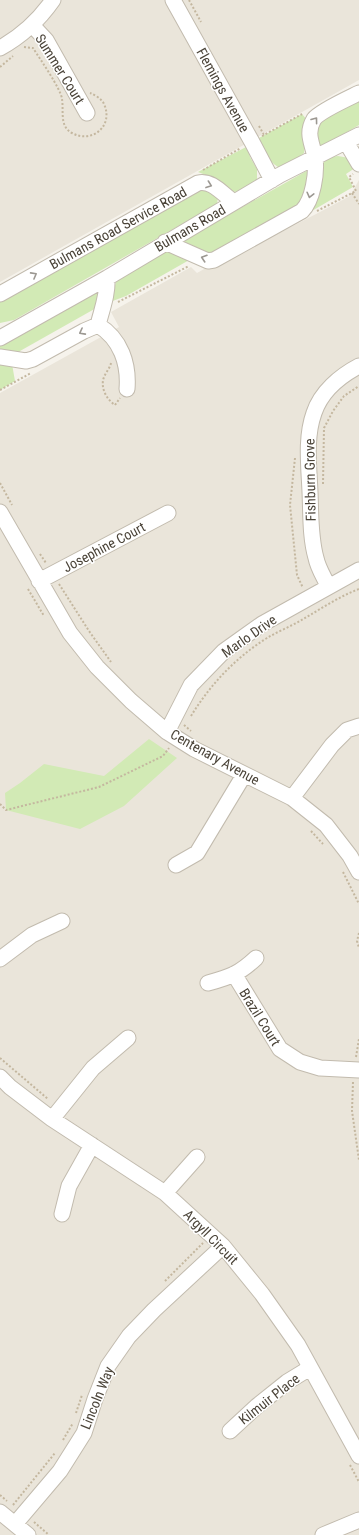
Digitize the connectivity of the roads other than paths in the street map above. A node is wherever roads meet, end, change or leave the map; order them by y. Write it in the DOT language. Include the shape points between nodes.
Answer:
graph roads {
  1 [pos="53,0"];
  2 [pos="173,0"];
  3 [pos="32,25"];
  4 [pos="0,48"];
  5 [pos="359,92"];
  6 [pos="87,113"];
  7 [pos="353,138"];
  8 [pos="315,157"];
  9 [pos="356,169"];
  10 [pos="272,180"];
  11 [pos="234,202"];
  12 [pos="165,242"];
  13 [pos="107,278"];
  14 [pos="0,294"];
  15 [pos="23,325"];
  16 [pos="98,325"];
  17 [pos="0,332"];
  18 [pos="0,338"];
  19 [pos="0,357"];
  20 [pos="359,366"];
  21 [pos="127,389"];
  22 [pos="7,511"];
  23 [pos="168,513"];
  24 [pos="359,570"];
  25 [pos="45,577"];
  26 [pos="325,580"];
  27 [pos="359,726"];
  28 [pos="176,732"];
  29 [pos="244,775"];
  30 [pos="292,798"];
  31 [pos="176,865"];
  32 [pos="359,872"];
  33 [pos="62,921"];
  34 [pos="256,958"];
  35 [pos="0,959"];
  36 [pos="234,974"];
  37 [pos="208,983"];
  38 [pos="128,1038"];
  39 [pos="357,1070"];
  40 [pos="0,1077"];
  41 [pos="52,1119"];
  42 [pos="92,1146"];
  43 [pos="197,1157"];
  44 [pos="165,1193"];
  45 [pos="62,1214"];
  46 [pos="223,1246"];
  47 [pos="310,1368"];
  48 [pos="230,1432"];
  49 [pos="359,1456"];
  50 [pos="0,1512"];
  51 [pos="359,1520"];
  52 [pos="15,1524"];
  53 [pos="28,1535"];
  54 [pos="323,1535"];
  1 -- 3 [label="street"];
  2 -- 10 [label="street, Flemings Avenue"];
  3 -- 4 [label="street"];
  3 -- 6 [label="street, Summer Court" via="46,40"];
  8 -- 5 [label="street, one-way" via="310,138 310,127 315,118"];
  7 -- 8 [label="street, Bulmans Road"];
  7 -- 9 [label="street"];
  8 -- 10 [label="street, Bulmans Road"];
  8 -- 12 [label="street, one-way" via="315,176 306,207 284,222 214,260 208,261"];
  10 -- 11 [label="street, Bulmans Road"];
  11 -- 12 [label="street, Bulmans Road"];
  14 -- 11 [label="street, Bulmans Road Service Road, one-way" via="198,184 209,183"];
  12 -- 13 [label="street, Bulmans Road"];
  13 -- 15 [label="street, Bulmans Road"];
  13 -- 16 [label="street" via="108,286"];
  15 -- 17 [label="street, Bulmans Road"];
  15 -- 18 [label="street, Bulmans Road"];
  16 -- 19 [label="street, one-way" via="33,359 26,361"];
  16 -- 21 [label="street" via="110,332 126,360"];
  20 -- 26 [label="street, Fishburn Grove" via="334,383 314,412 310,427 312,541 316,560"];
  22 -- 25 [label="street, Centenary Avenue"];
  23 -- 25 [label="street, Josephine Court"];
  24 -- 26 [label="street, Marlo Drive"];
  25 -- 28 [label="street, Centenary Avenue" via="70,633 97,667 131,701"];
  26 -- 28 [label="street, Marlo Drive" via="224,651 191,685"];
  27 -- 30 [label="street" via="347,730 332,745"];
  28 -- 29 [label="street, Centenary Avenue" via="194,749"];
  29 -- 30 [label="street, Centenary Avenue"];
  29 -- 31 [label="street" via="197,853"];
  30 -- 32 [label="street, Centenary Avenue" via="326,825"];
  33 -- 35 [label="street" via="32,935"];
  34 -- 36 [label="street, Brazil Court" via="243,970"];
  36 -- 37 [label="street, Brazil Court"];
  36 -- 39 [label="street, Brazil Court" via="280,1049 300,1062 320,1068"];
  38 -- 41 [label="street" via="93,1068"];
  40 -- 41 [label="street, Argyll Circuit"];
  41 -- 42 [label="street, Argyll Circuit"];
  42 -- 44 [label="street, Argyll Circuit"];
  42 -- 45 [label="street" via="69,1186"];
  43 -- 44 [label="street"];
  44 -- 46 [label="street, Argyll Circuit"];
  46 -- 47 [label="street, Argyll Circuit" via="262,1294 298,1345"];
  46 -- 52 [label="street, Lincoln Way" via="129,1336 108,1366 84,1433 60,1471"];
  47 -- 48 [label="street, Kilmuir Place" via="257,1406"];
  47 -- 49 [label="street, Argyll Circuit"];
  50 -- 52 [label="street"];
  51 -- 54 [label="street"];
  52 -- 53 [label="street"];
}
